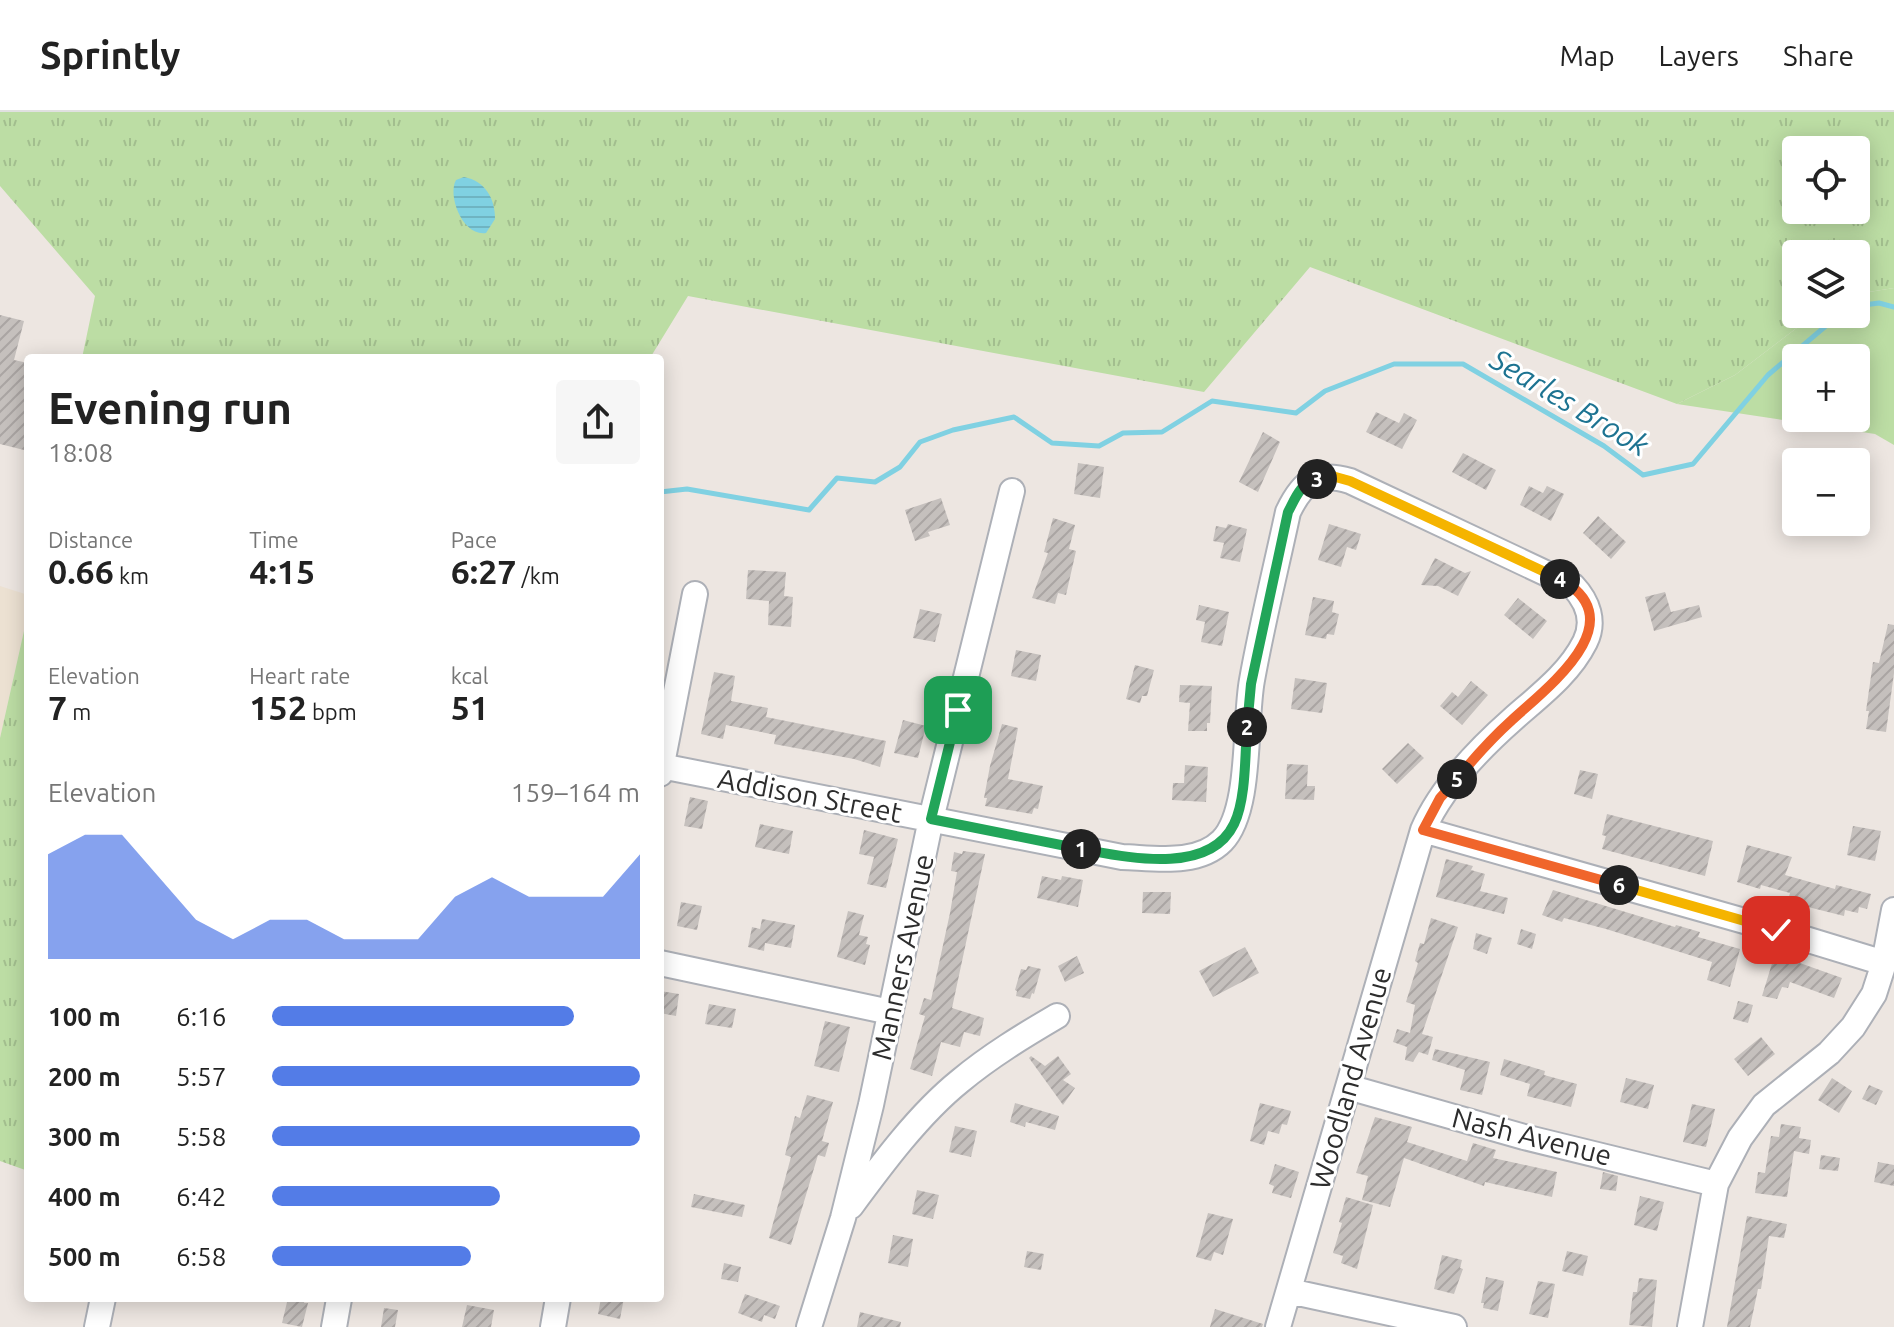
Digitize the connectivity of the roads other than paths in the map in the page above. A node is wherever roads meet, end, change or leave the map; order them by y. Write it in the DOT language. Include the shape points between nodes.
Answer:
graph roads {
  1 [pos="1012,491"];
  2 [pos="695,594"];
  3 [pos="664,754"];
  4 [pos="664,771"];
  5 [pos="931,819"];
  6 [pos="1423,830"];
  7 [pos="1894,910"];
  8 [pos="1884,963"];
  9 [pos="664,964"];
  10 [pos="890,1012"];
  11 [pos="1057,1016"];
  12 [pos="1348,1087"];
  13 [pos="1716,1184"];
  14 [pos="843,1218"];
  15 [pos="1289,1291"];
  16 [pos="102,1302"];
  17 [pos="338,1302"];
  18 [pos="557,1302"];
  19 [pos="97,1327"];
  20 [pos="334,1327"];
  21 [pos="553,1327"];
  22 [pos="809,1327"];
  23 [pos="1278,1327"];
  24 [pos="1454,1327"];
  25 [pos="1690,1327"];
  1 -- 5 [label="street, Manners Avenue"];
  2 -- 3 [label="street"];
  4 -- 5 [label="street, Addison Street"];
  5 -- 6 [label="street, Addison Street" via="1122,857 1180,858 1199,855 1221,842 1234,824 1241,798 1251,684 1288,512 1311,480 1332,476 1573,586 1584,597 1591,618 1586,640 1571,663 1468,765 1440,798"];
  5 -- 10 [label="street, Manners Avenue"];
  6 -- 8 [label="street"];
  6 -- 12 [label="street, Woodland Avenue"];
  7 -- 8 [label="street"];
  8 -- 13 [label="street" via="1874,994 1853,1027 1764,1105"];
  9 -- 10 [label="street"];
  10 -- 14 [label="street, Manners Avenue"];
  11 -- 14 [label="street" via="958,1082"];
  12 -- 13 [label="street, Nash Avenue"];
  12 -- 15 [label="street, Woodland Avenue"];
  13 -- 25 [label="street"];
  14 -- 22 [label="street, Manners Avenue"];
  15 -- 23 [label="street, Woodland Avenue"];
  15 -- 24 [label="street"];
  16 -- 19 [label="street"];
  17 -- 20 [label="street"];
  18 -- 21 [label="street"];
}
